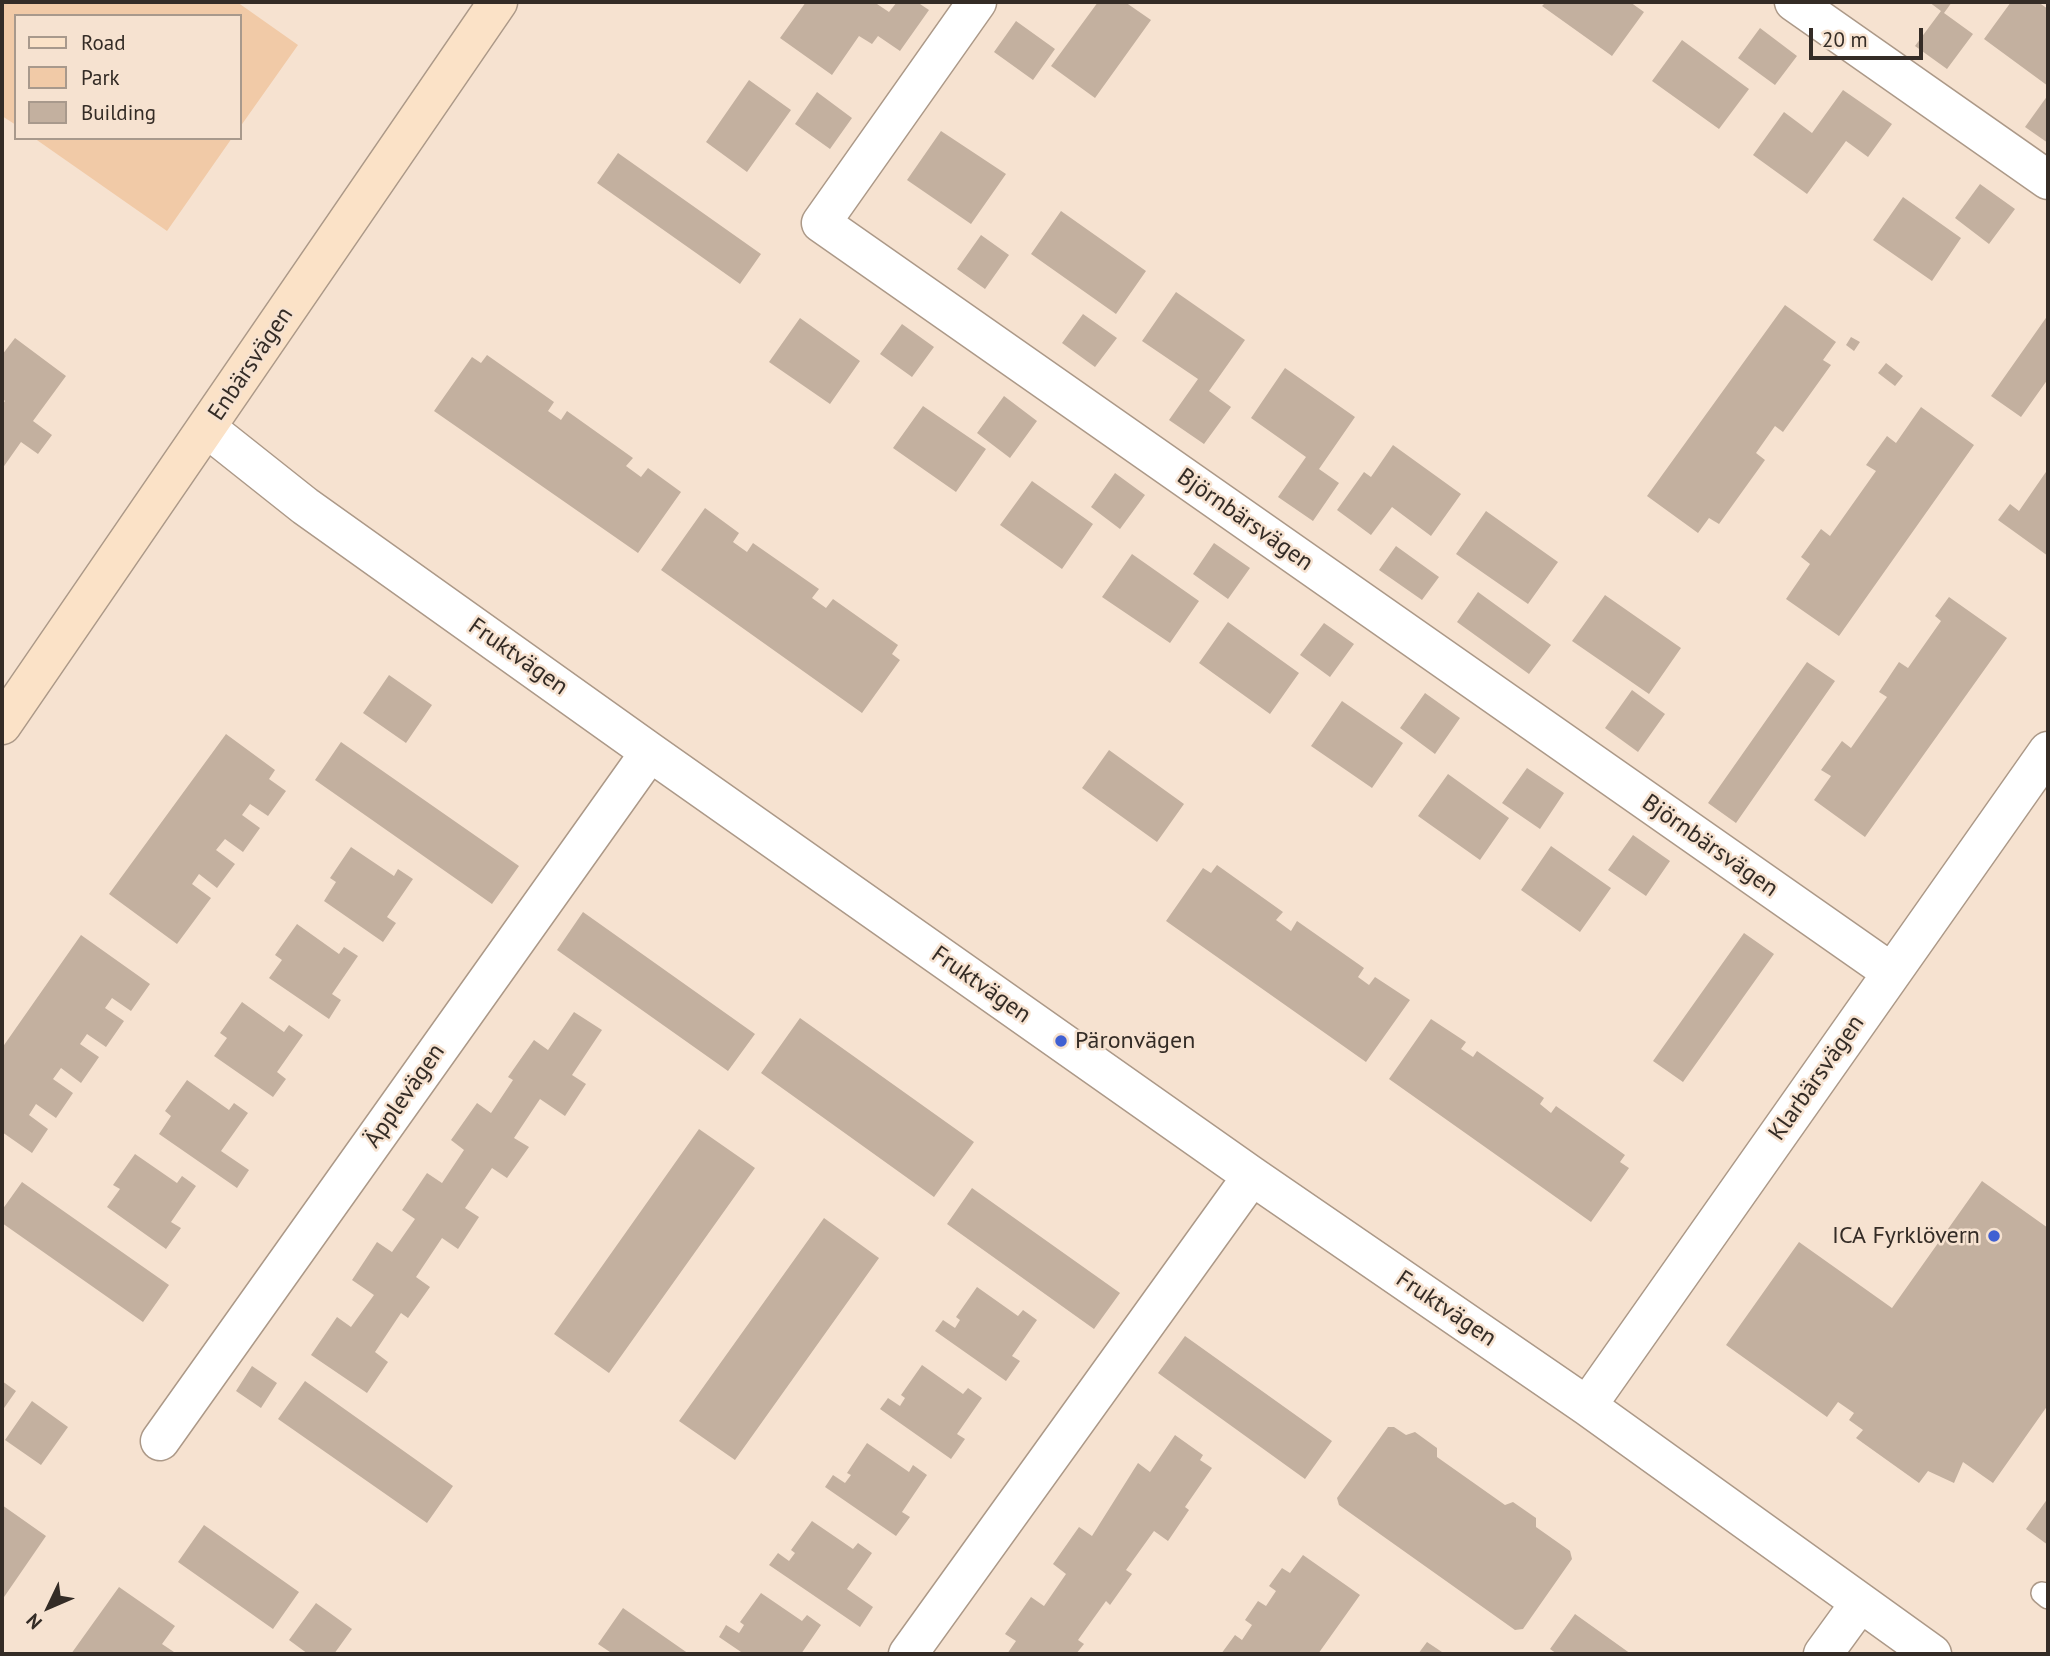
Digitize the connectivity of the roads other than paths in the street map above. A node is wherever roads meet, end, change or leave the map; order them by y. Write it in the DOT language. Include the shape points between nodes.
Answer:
graph roads {
  1 [pos="498,2"];
  2 [pos="977,2"];
  3 [pos="1794,2"];
  4 [pos="2048,180"];
  5 [pos="208,429"];
  6 [pos="2,725"];
  7 [pos="650,751"];
  8 [pos="2048,751"];
  9 [pos="1891,972"];
  10 [pos="1252,1176"];
  11 [pos="1587,1406"];
  12 [pos="160,1441"];
  13 [pos="1860,1603"];
  14 [pos="908,1654"];
  15 [pos="1823,1654"];
  16 [pos="1932,1654"];
  1 -- 5 [label="street, Enbärsvägen"];
  2 -- 9 [label="street, Björnbärsvägen" via="821,223"];
  3 -- 4 [label="street"];
  5 -- 6 [label="street, Enbärsvägen"];
  5 -- 7 [label="street, Fruktvägen" via="306,506"];
  7 -- 10 [label="street, Fruktvägen"];
  7 -- 12 [label="street, Äpplevägen"];
  8 -- 9 [label="street, Klarbärsvägen"];
  9 -- 11 [label="street, Klarbärsvägen"];
  10 -- 11 [label="street, Fruktvägen"];
  10 -- 14 [label="street"];
  11 -- 13 [label="street, Fruktvägen"];
  13 -- 15 [label="street"];
  13 -- 16 [label="street, Fruktvägen"];
}
